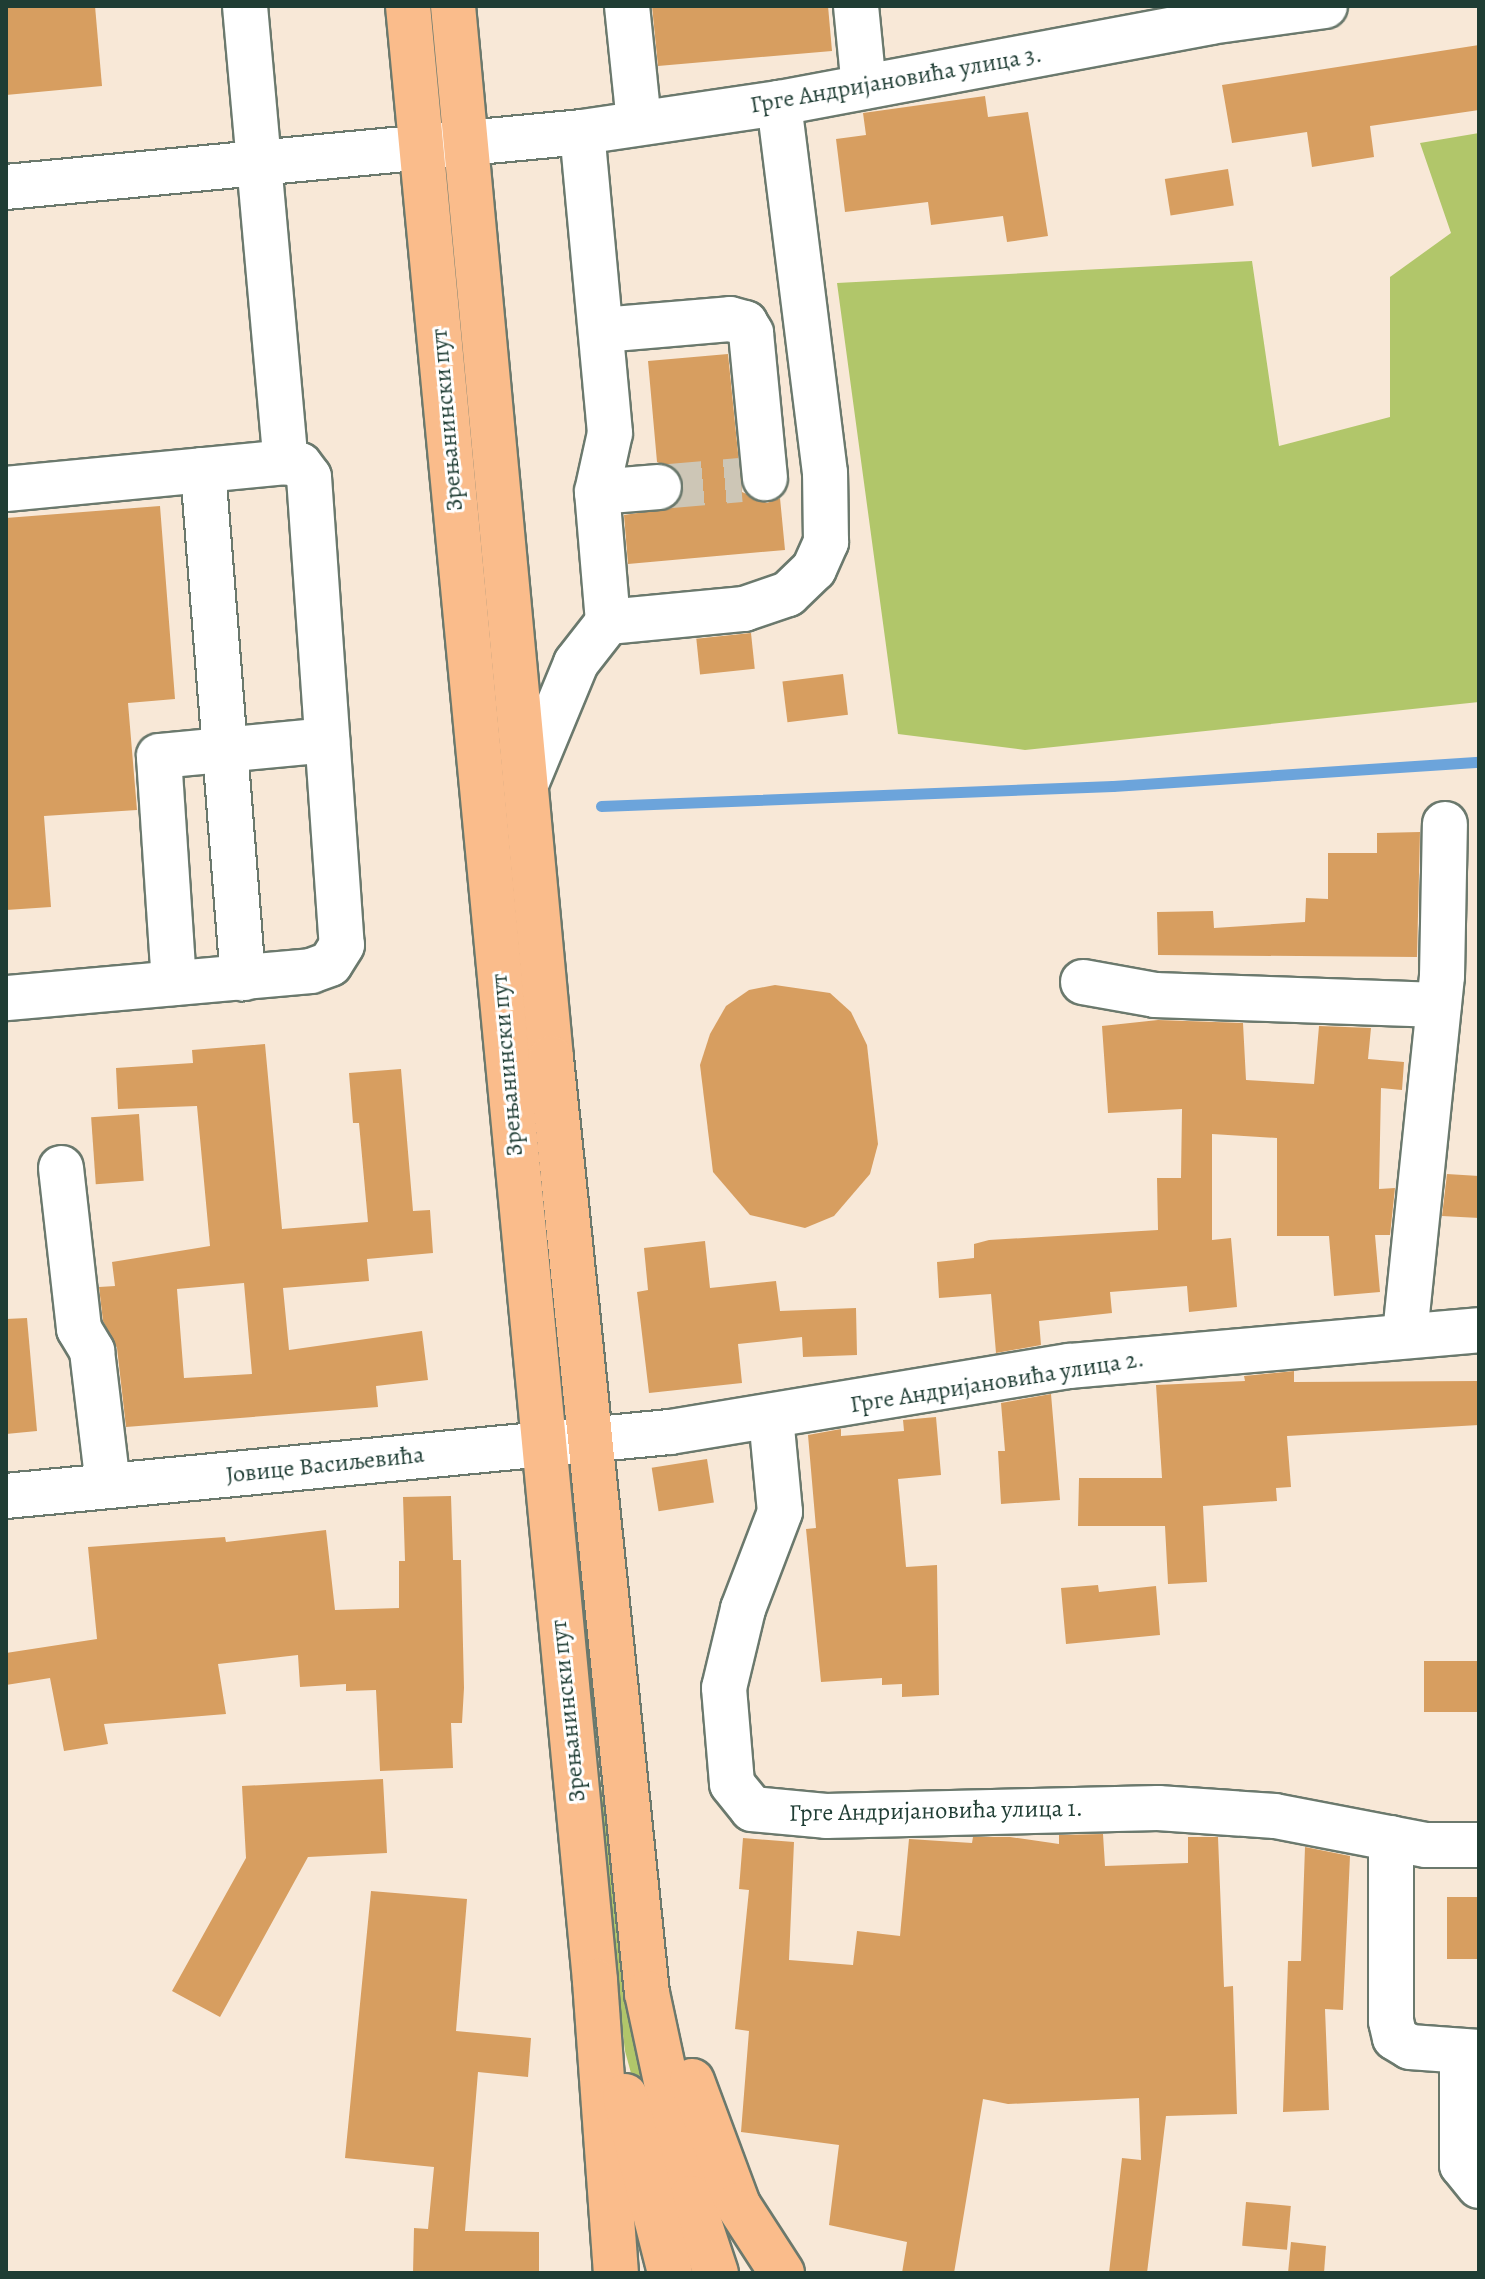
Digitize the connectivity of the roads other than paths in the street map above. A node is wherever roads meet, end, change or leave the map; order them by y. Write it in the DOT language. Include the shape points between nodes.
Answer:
graph roads {
  1 [pos="245,6"];
  2 [pos="408,6"];
  3 [pos="453,6"];
  4 [pos="627,6"];
  5 [pos="856,6"];
  6 [pos="1325,6"];
  7 [pos="1209,14"];
  8 [pos="864,87"];
  9 [pos="779,103"];
  10 [pos="639,122"];
  11 [pos="582,132"];
  12 [pos="465,144"];
  13 [pos="422,149"];
  14 [pos="261,163"];
  15 [pos="6,187"];
  16 [pos="602,330"];
  17 [pos="286,462"];
  18 [pos="203,470"];
  19 [pos="825,473"];
  20 [pos="659,487"];
  21 [pos="6,489"];
  22 [pos="597,492"];
  23 [pos="608,622"];
  24 [pos="327,740"];
  25 [pos="225,747"];
  26 [pos="526,784"];
  27 [pos="1445,824"];
  28 [pos="243,978"];
  29 [pos="1083,982"];
  30 [pos="174,983"];
  31 [pos="6,998"];
  32 [pos="1439,1005"];
  33 [pos="61,1168"];
  34 [pos="1479,1330"];
  35 [pos="1405,1334"];
  36 [pos="771,1417"];
  37 [pos="590,1439"];
  38 [pos="542,1443"];
  39 [pos="108,1486"];
  40 [pos="6,1496"];
  41 [pos="1391,1838"];
  42 [pos="1479,1845"];
  43 [pos="639,1920"];
  44 [pos="595,1981"];
  45 [pos="1470,2052"];
  46 [pos="1479,2186"];
  47 [pos="616,2273"];
  48 [pos="670,2273"];
  49 [pos="716,2273"];
  50 [pos="782,2273"];
  1 -- 14 [label="street"];
  2 -- 13 [label="main road, Зрењанински пут"];
  3 -- 12 [label="main road, Зрењанински пут"];
  4 -- 10 [label="street"];
  5 -- 8 [label="street"];
  6 -- 7 [label="street, Грге Андријановића улица 3."];
  7 -- 8 [label="street, Грге Андријановића улица 3."];
  8 -- 9 [label="street, Грге Андријановића улица 3."];
  9 -- 10 [label="street, Грге Андријановића улица 3."];
  9 -- 19 [label="street"];
  10 -- 11 [label="street, Грге Андријановића улица 3."];
  11 -- 12 [label="street, Грге Андријановића улица 3."];
  11 -- 16 [label="street"];
  12 -- 13 [label="street"];
  12 -- 26 [label="main road, Зрењанински пут"];
  13 -- 14 [label="street"];
  13 -- 38 [label="main road, Зрењанински пут"];
  14 -- 15 [label="street"];
  14 -- 17 [label="street"];
  16 -- 19 [label="street" via="730,319 745,323 751,333 753,479"];
  16 -- 22 [label="street" via="610,433"];
  17 -- 18 [label="street"];
  17 -- 24 [label="street" via="300,465 309,477"];
  18 -- 21 [label="street"];
  18 -- 25 [label="street"];
  19 -- 23 [label="street" via="826,542 814,569 788,594 744,609"];
  20 -- 22 [label="street"];
  22 -- 23 [label="street"];
  23 -- 26 [label="street" via="563,688"];
  24 -- 25 [label="street"];
  24 -- 28 [label="street" via="342,945 330,964 311,971"];
  25 -- 28 [label="street"];
  25 -- 30 [label="street" via="168,752 156,765"];
  26 -- 37 [label="main road, Зрењанински пут"];
  27 -- 32 [label="street" via="1446,931"];
  28 -- 30 [label="street"];
  29 -- 32 [label="street" via="1155,995"];
  30 -- 31 [label="street"];
  32 -- 35 [label="street"];
  33 -- 39 [label="street" via="79,1329 92,1351"];
  34 -- 35 [label="street, Грге Андријановића улица 2."];
  35 -- 36 [label="street, Грге Андријановића улица 2." via="1070,1366"];
  36 -- 37 [label="street, Грге Андријановића улица 2."];
  36 -- 41 [label="street, Грге Андријановића улица 1." via="780,1512 743,1609 724,1688 732,1784 752,1809 826,1816 1158,1808 1275,1816"];
  37 -- 38 [label="street, Јовице Васиљевића"];
  37 -- 43 [label="main road, Зрењанински пут"];
  38 -- 39 [label="street, Јовице Васиљевића"];
  38 -- 44 [label="main road, Зрењанински пут"];
  39 -- 40 [label="street, Јовице Васиљевића"];
  41 -- 42 [label="street, Грге Андријановића улица 1."];
  41 -- 45 [label="street" via="1395,2038 1410,2047"];
  43 -- 49 [label="main road" via="660,2060 691,2198"];
  43 -- 50 [label="main road" via="707,2131 738,2205"];
  44 -- 47 [label="main road"];
  44 -- 48 [label="main road"];
  45 -- 46 [label="street" via="1462,2165"];
}
